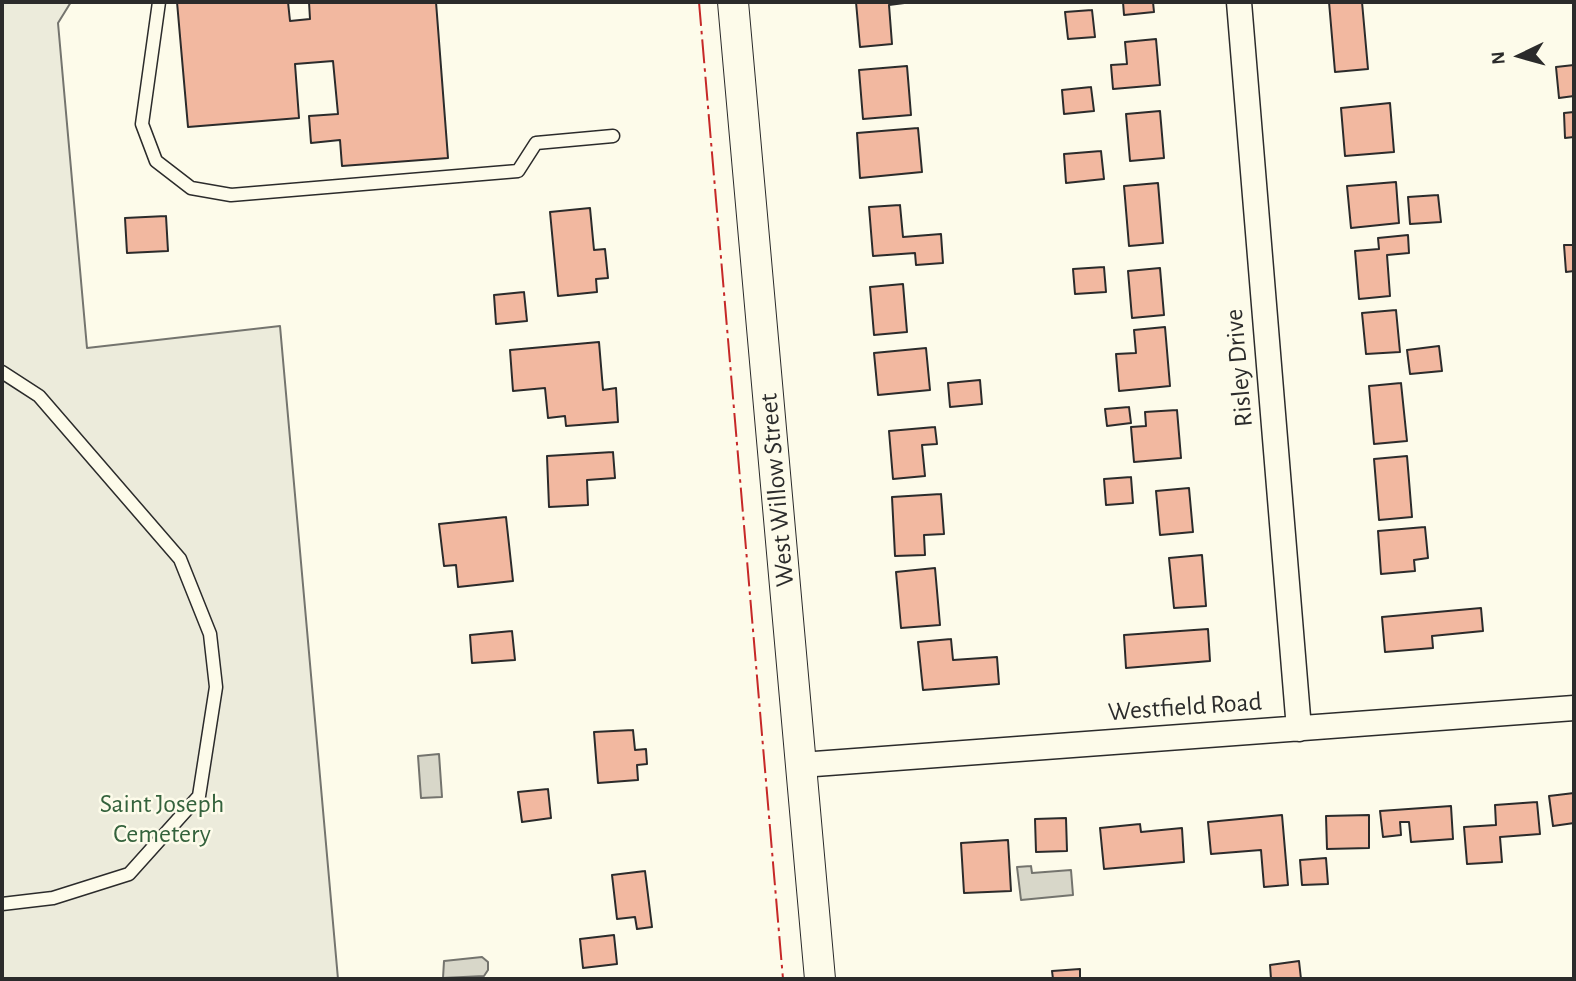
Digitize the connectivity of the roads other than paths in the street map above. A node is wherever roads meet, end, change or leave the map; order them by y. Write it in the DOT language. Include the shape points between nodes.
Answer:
graph roads {
  1 [pos="159,2"];
  2 [pos="733,2"];
  3 [pos="1239,2"];
  4 [pos="614,136"];
  5 [pos="2,372"];
  6 [pos="1574,708"];
  7 [pos="1299,729"];
  8 [pos="801,765"];
  9 [pos="2,904"];
  10 [pos="820,979"];
  1 -- 4 [label="lane" via="142,124 156,161 191,188 231,195 518,171 537,143"];
  2 -- 8 [label="street, West Willow Street"];
  3 -- 7 [label="street, Risley Drive"];
  5 -- 9 [label="lane" via="39,396 180,559 210,634 216,687 199,796 129,874 53,898"];
  6 -- 7 [label="street, Westfield Road"];
  7 -- 8 [label="street, Westfield Road"];
  8 -- 10 [label="street, West Willow Street"];
}
